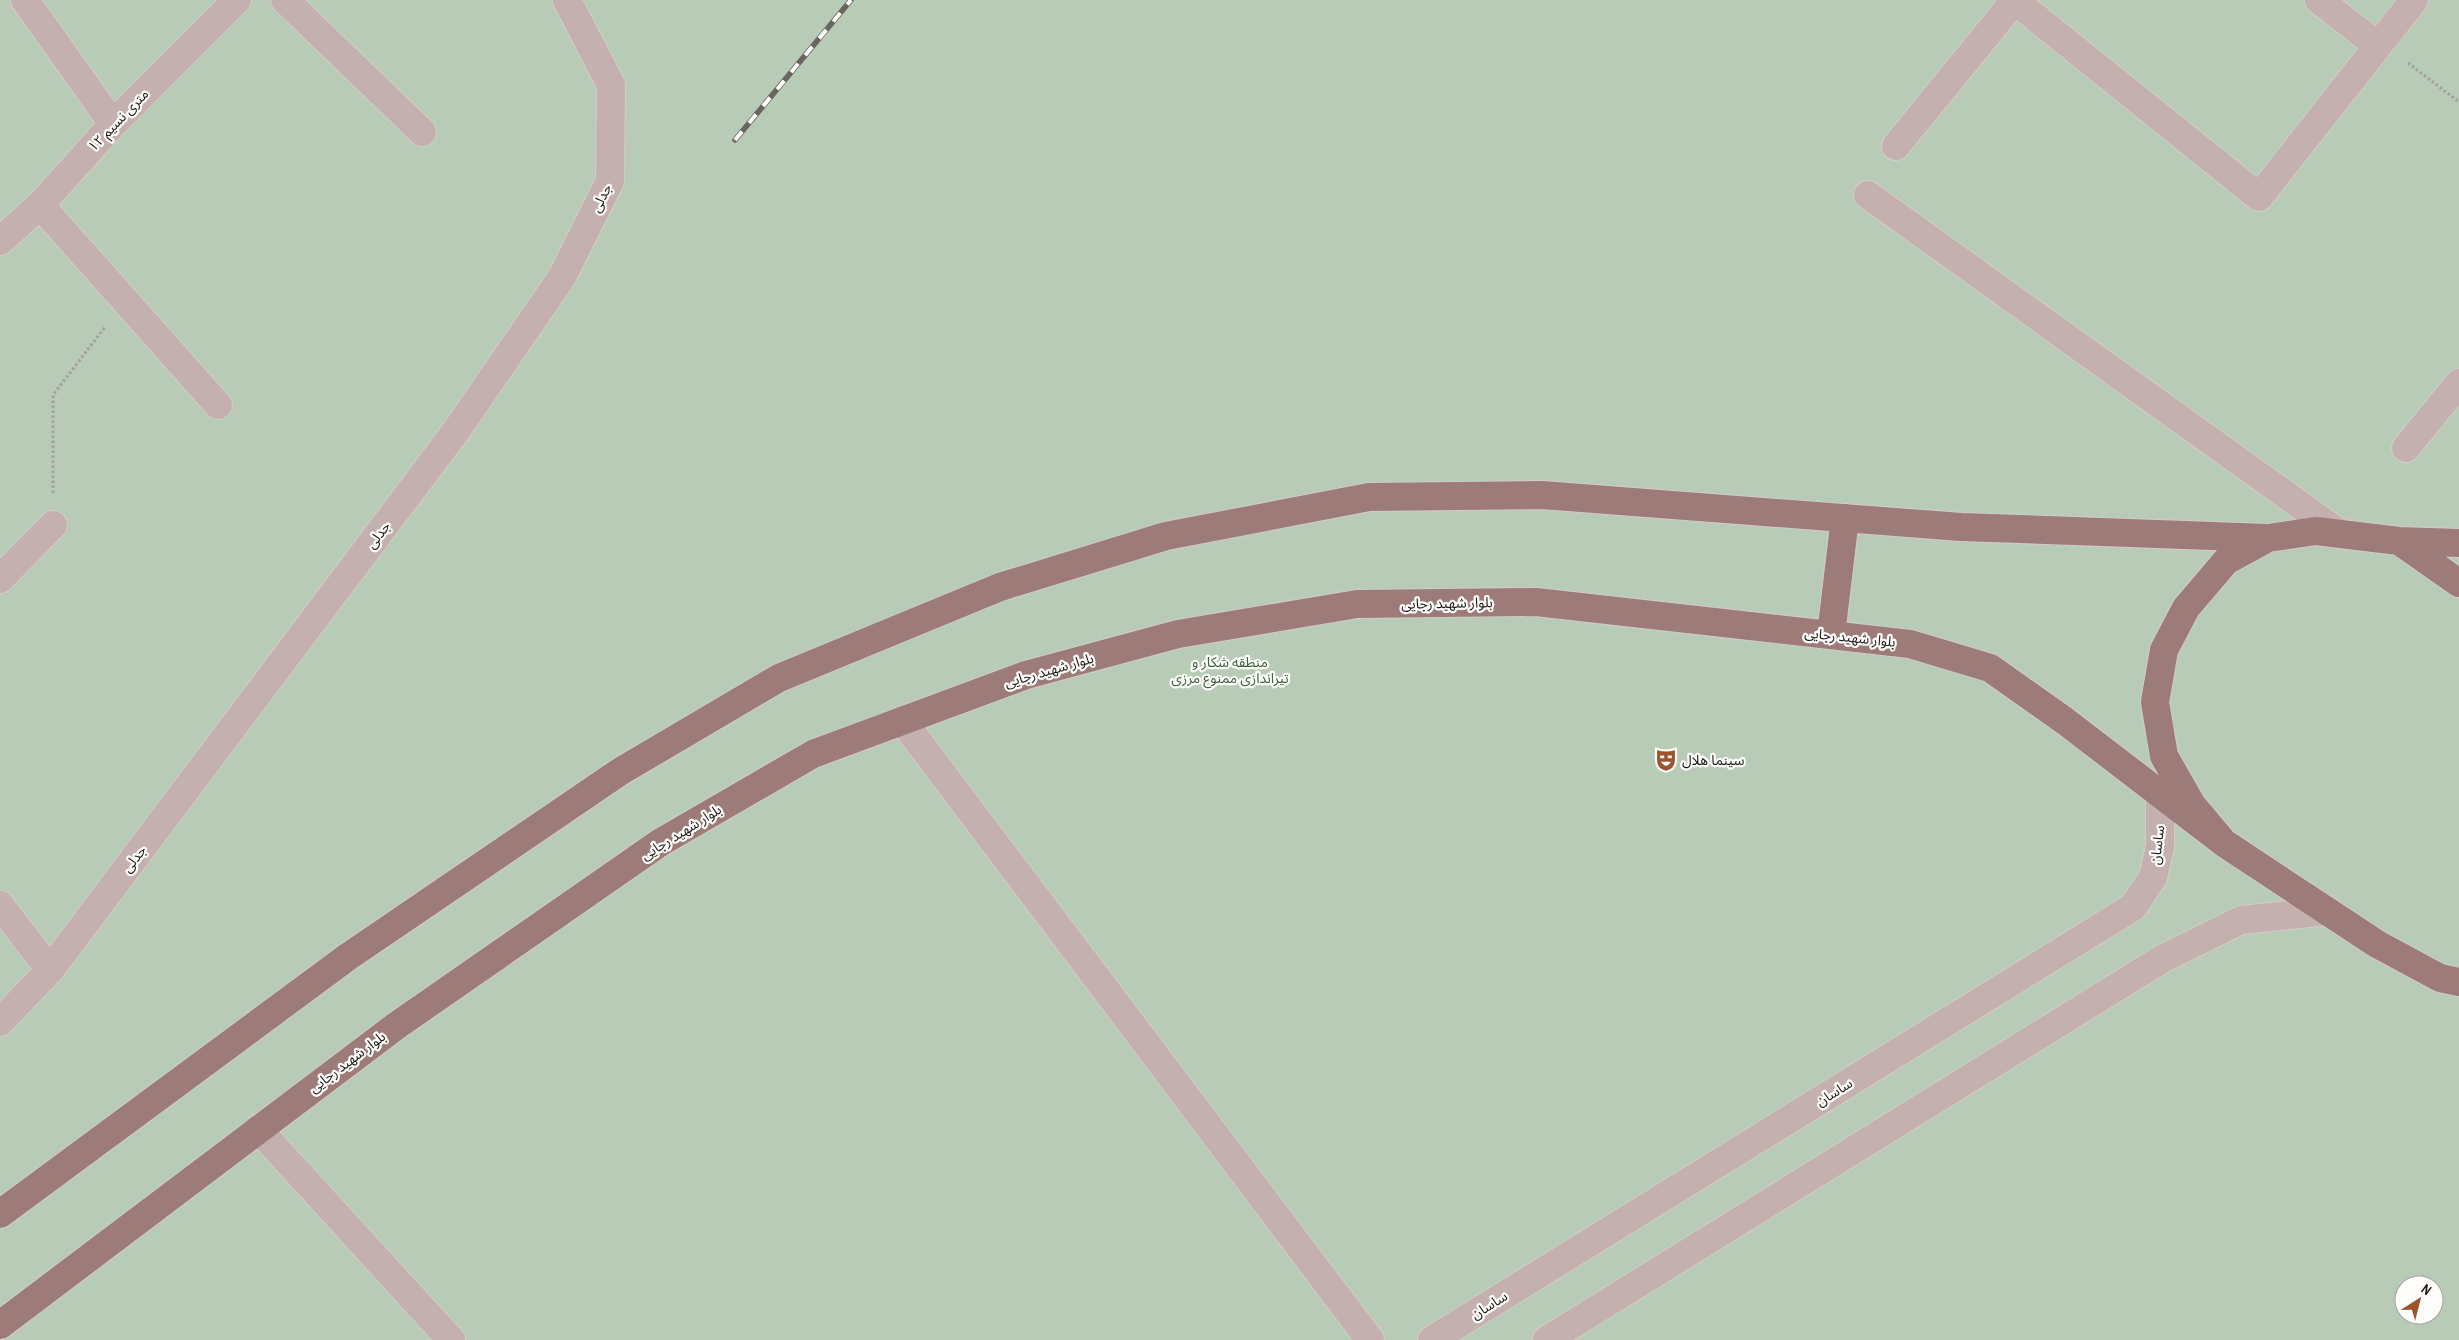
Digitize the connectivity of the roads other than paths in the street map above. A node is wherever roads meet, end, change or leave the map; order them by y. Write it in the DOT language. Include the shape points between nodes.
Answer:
graph roads {
  1 [pos="25,0"];
  2 [pos="236,0"];
  3 [pos="285,0"];
  4 [pos="567,0"];
  5 [pos="2014,0"];
  6 [pos="2319,0"];
  7 [pos="2414,0"];
  8 [pos="2378,46"];
  9 [pos="113,124"];
  10 [pos="422,132"];
  11 [pos="1896,146"];
  12 [pos="1868,195"];
  13 [pos="40,205"];
  14 [pos="0,242"];
  15 [pos="2459,382"];
  16 [pos="218,405"];
  17 [pos="2406,448"];
  18 [pos="1845,518"];
  19 [pos="53,525"];
  20 [pos="2339,533"];
  21 [pos="2268,538"];
  22 [pos="2399,541"];
  23 [pos="2459,543"];
  24 [pos="0,578"];
  25 [pos="2459,582"];
  26 [pos="1831,635"];
  27 [pos="902,720"];
  28 [pos="2160,793"];
  29 [pos="2224,842"];
  30 [pos="0,905"];
  31 [pos="2328,912"];
  32 [pos="50,970"];
  33 [pos="2453,984"];
  34 [pos="0,1022"];
  35 [pos="258,1129"];
  36 [pos="0,1214"];
  37 [pos="0,1325"];
  38 [pos="451,1340"];
  39 [pos="1370,1340"];
  40 [pos="1432,1340"];
  41 [pos="1547,1340"];
  1 -- 9 [label="street"];
  2 -- 9 [label="street, ۱۲ متری نسیم"];
  3 -- 10 [label="street"];
  4 -- 32 [label="street, جدلی" via="611,85 610,181 562,277 456,431"];
  5 -- 8 [label="street" via="2259,196"];
  5 -- 11 [label="street"];
  6 -- 8 [label="street"];
  7 -- 8 [label="street"];
  9 -- 13 [label="street, ۱۲ متری نسیم"];
  12 -- 20 [label="street"];
  13 -- 14 [label="street, ۱۲ متری نسیم"];
  13 -- 16 [label="street"];
  15 -- 17 [label="street"];
  18 -- 21 [label="main road" via="1961,526"];
  18 -- 26 [label="main road"];
  18 -- 36 [label="main road" via="1542,495 1370,497 1166,536 1000,587 779,678 621,771 349,956"];
  19 -- 24 [label="street"];
  20 -- 21 [label="main road" via="2316,530"];
  20 -- 22 [label="main road"];
  21 -- 29 [label="main road" via="2226,561 2186,608 2164,650 2155,702 2164,756 2192,805"];
  22 -- 23 [label="main road"];
  22 -- 25 [label="main road"];
  26 -- 27 [label="main road, بلوار شهید رجایی" via="1536,602 1357,604 1178,634 1026,675"];
  26 -- 28 [label="main road, بلوار شهید رجایی" via="1910,644 1990,668"];
  27 -- 35 [label="main road, بلوار شهید رجایی" via="813,754 661,842 396,1026"];
  27 -- 39 [label="street"];
  28 -- 29 [label="main road, بلوار شهید رجایی"];
  28 -- 40 [label="street, ساسان" via="2160,847 2152,877 2133,907"];
  29 -- 31 [label="main road"];
  30 -- 32 [label="street"];
  31 -- 33 [label="main road" via="2376,944"];
  31 -- 41 [label="street" via="2241,920 2162,959"];
  32 -- 34 [label="street, جدلی"];
  35 -- 37 [label="main road, بلوار شهید رجایی"];
  35 -- 38 [label="street"];
}
